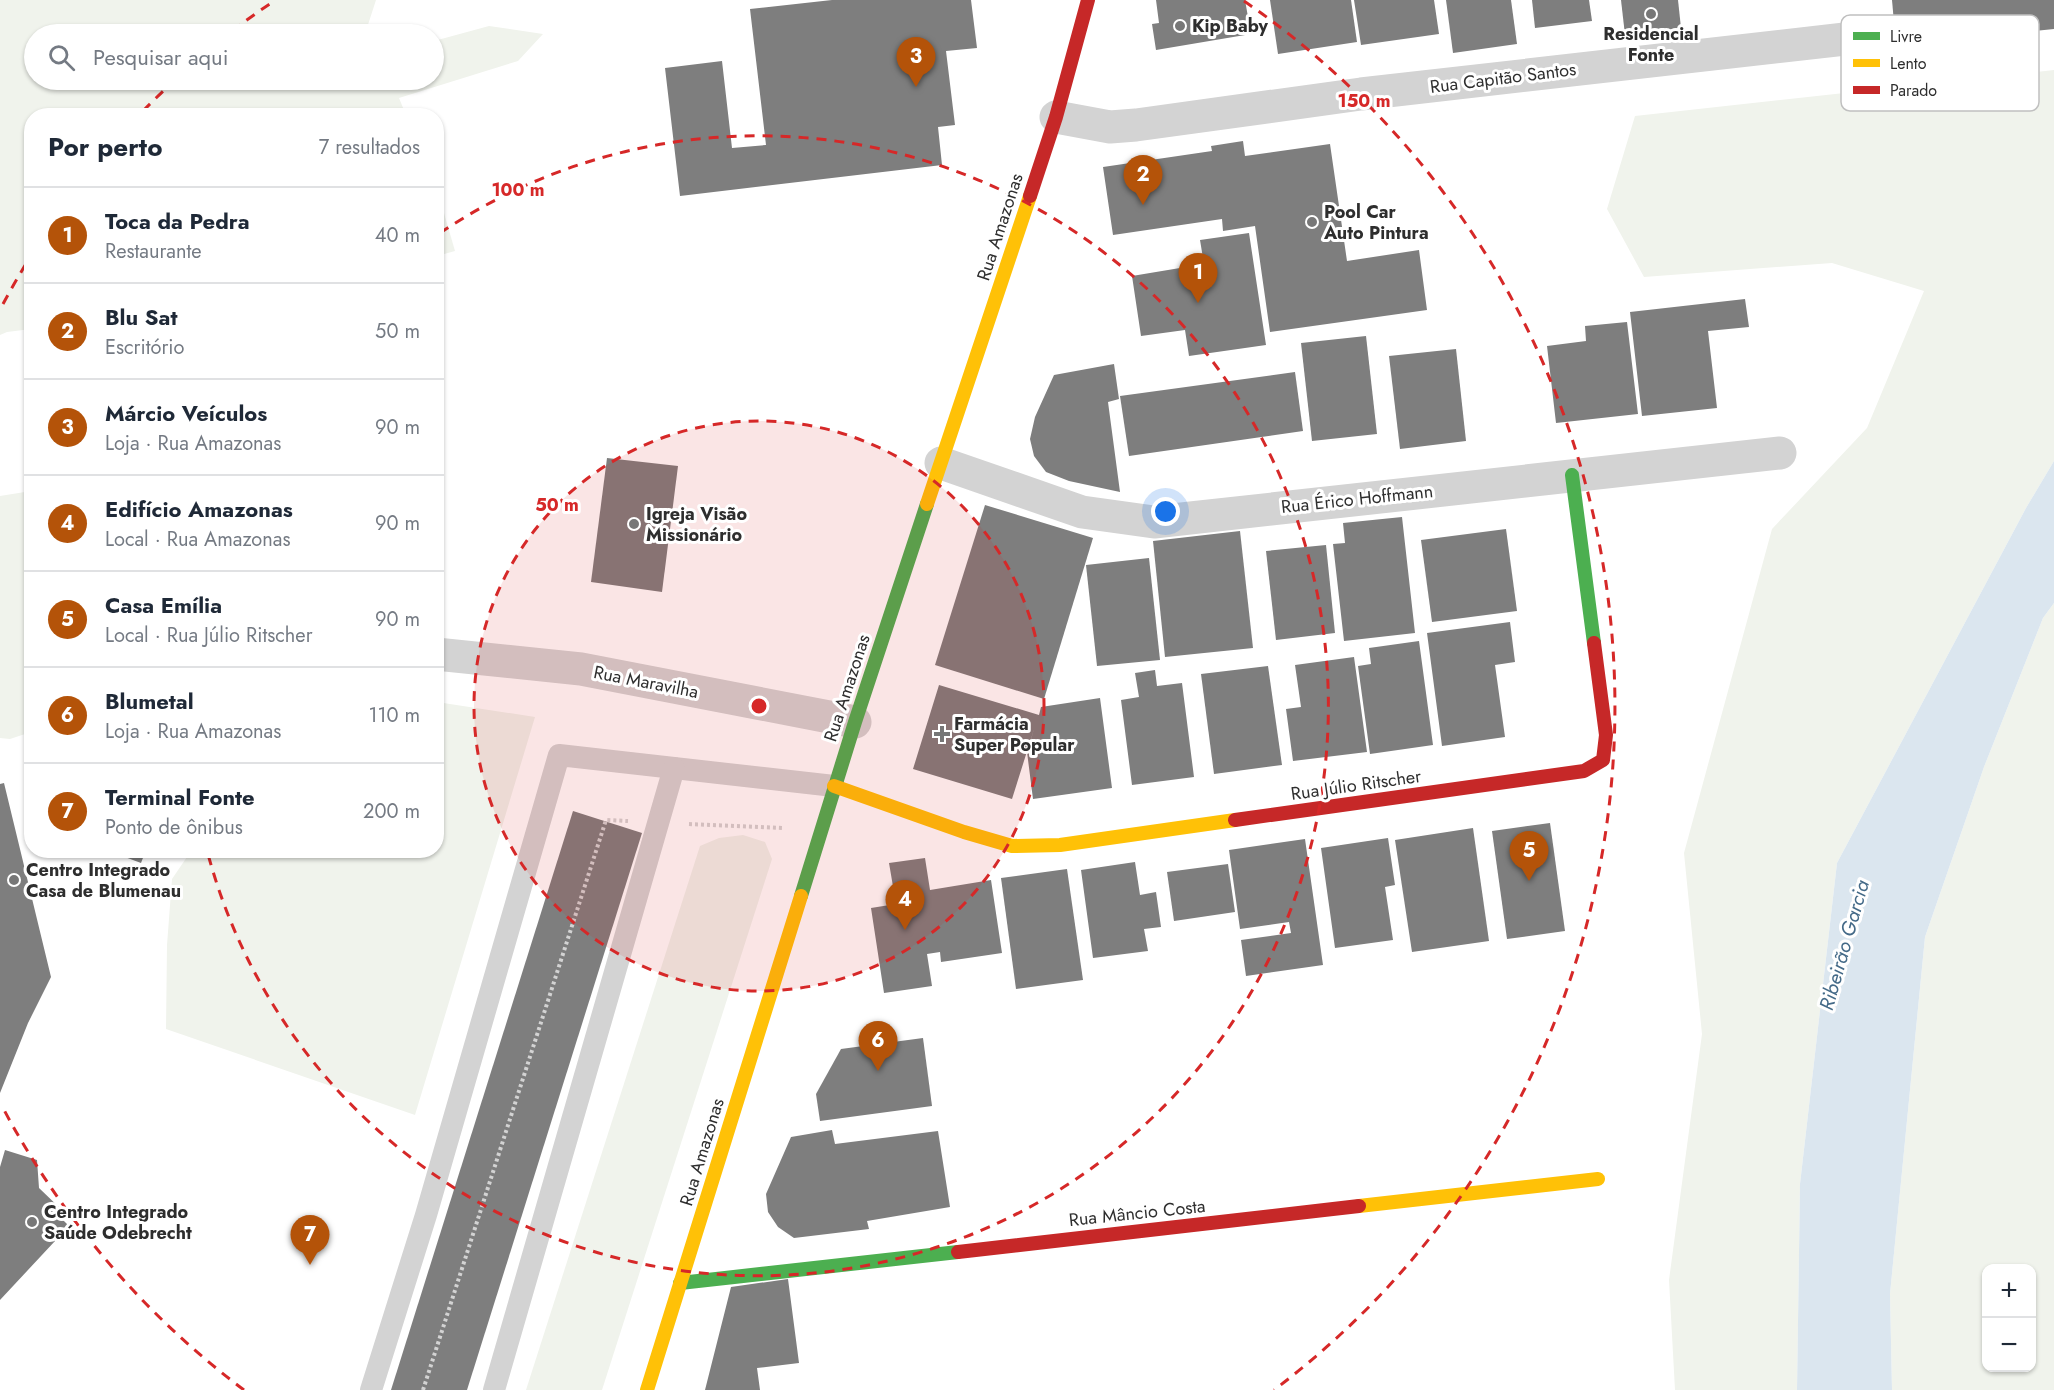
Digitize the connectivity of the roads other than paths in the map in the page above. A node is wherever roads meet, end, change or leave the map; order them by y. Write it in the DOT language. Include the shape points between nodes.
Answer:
graph roads {
  1 [pos="1088,0"];
  2 [pos="1841,39"];
  3 [pos="1056,117"];
  4 [pos="1780,453"];
  5 [pos="941,463"];
  6 [pos="1572,475"];
  7 [pos="444,655"];
  8 [pos="855,722"];
  9 [pos="674,768"];
  10 [pos="834,786"];
  11 [pos="1599,1179"];
  12 [pos="680,1283"];
  13 [pos="371,1390"];
  14 [pos="494,1390"];
  15 [pos="647,1390"];
  1 -- 3 [label="street, Rua Amazonas"];
  2 -- 3 [label="street, Rua Capitão Santos" via="1361,94 1136,126 1110,127"];
  3 -- 5 [label="street, Rua Amazonas"];
  4 -- 6 [label="street, Rua Érico Hoffmann"];
  5 -- 6 [label="street, Rua Érico Hoffmann" via="1082,512 1154,522"];
  5 -- 8 [label="street, Rua Amazonas"];
  6 -- 10 [label="street, Rua Júlio Ritscher" via="1606,735 1603,760 1584,771 1060,845 1012,846"];
  7 -- 8 [label="street, Rua Maravilha" via="581,669"];
  8 -- 10 [label="street, Rua Amazonas"];
  9 -- 10 [label="lane"];
  9 -- 13 [label="lane" via="559,755 430,1203"];
  9 -- 14 [label="lane"];
  10 -- 12 [label="street, Rua Amazonas"];
  11 -- 12 [label="street, Rua Mâncio Costa"];
  12 -- 15 [label="street, Rua Amazonas"];
}
